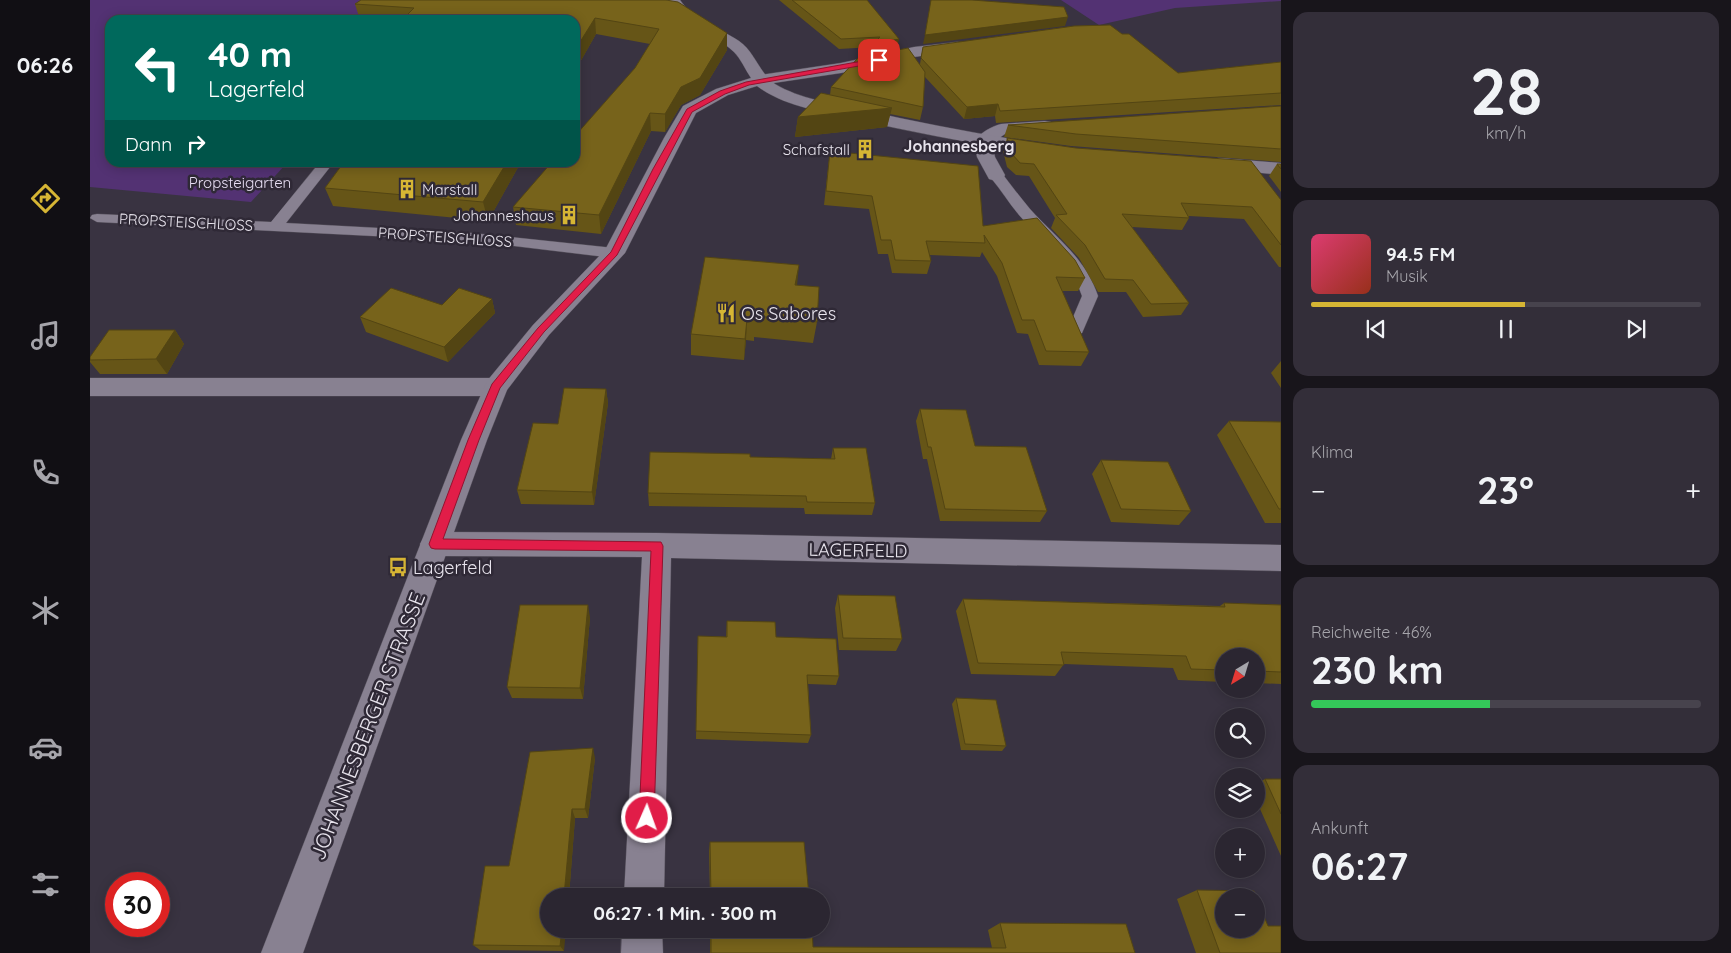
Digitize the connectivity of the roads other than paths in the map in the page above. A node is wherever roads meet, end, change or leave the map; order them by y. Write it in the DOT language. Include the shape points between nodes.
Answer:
graph roads {
  1 [pos="673,0"];
  2 [pos="972,45"];
  3 [pos="760,80"];
  4 [pos="1060,125"];
  5 [pos="983,141"];
  6 [pos="1061,151"];
  7 [pos="1200,162"];
  8 [pos="1250,166"];
  9 [pos="324,167"];
  10 [pos="1281,169"];
  11 [pos="996,175"];
  12 [pos="1265,186"];
  13 [pos="97,218"];
  14 [pos="275,227"];
  15 [pos="614,253"];
  16 [pos="1076,329"];
  17 [pos="90,387"];
  18 [pos="496,387"];
  19 [pos="435,544"];
  20 [pos="657,546"];
  21 [pos="1281,558"];
  22 [pos="644,888"];
  23 [pos="642,938"];
  24 [pos="282,953"];
  25 [pos="642,953"];
  1 -- 3 [label="street" via="685,14 736,45"];
  2 -- 3 [label="street, JOHANNESBERGER STRASSE" via="914,52 842,68"];
  3 -- 5 [label="street" via="789,97 812,104"];
  3 -- 15 [label="street, JOHANNESBERGER STRASSE" via="722,92 689,110"];
  4 -- 5 [label="street" via="1001,129"];
  5 -- 6 [label="street"];
  5 -- 11 [label="street" via="986,157"];
  7 -- 8 [label="street"];
  8 -- 10 [label="street"];
  8 -- 12 [label="street"];
  9 -- 14 [label="lane"];
  11 -- 16 [label="lane" via="1084,278 1090,296"];
  13 -- 14 [label="lane, PROPSTEISCHLOSS"];
  14 -- 15 [label="lane, PROPSTEISCHLOSS" via="472,237"];
  15 -- 18 [label="street, JOHANNESBERGER STRASSE" via="541,330"];
  17 -- 18 [label="street"];
  18 -- 19 [label="street, JOHANNESBERGER STRASSE"];
  19 -- 20 [label="street, LAGERFELD"];
  19 -- 24 [label="street, JOHANNESBERGER STRASSE"];
  20 -- 21 [label="street, LAGERFELD"];
  20 -- 22 [label="street"];
  23 -- 25 [label="street"];
}
